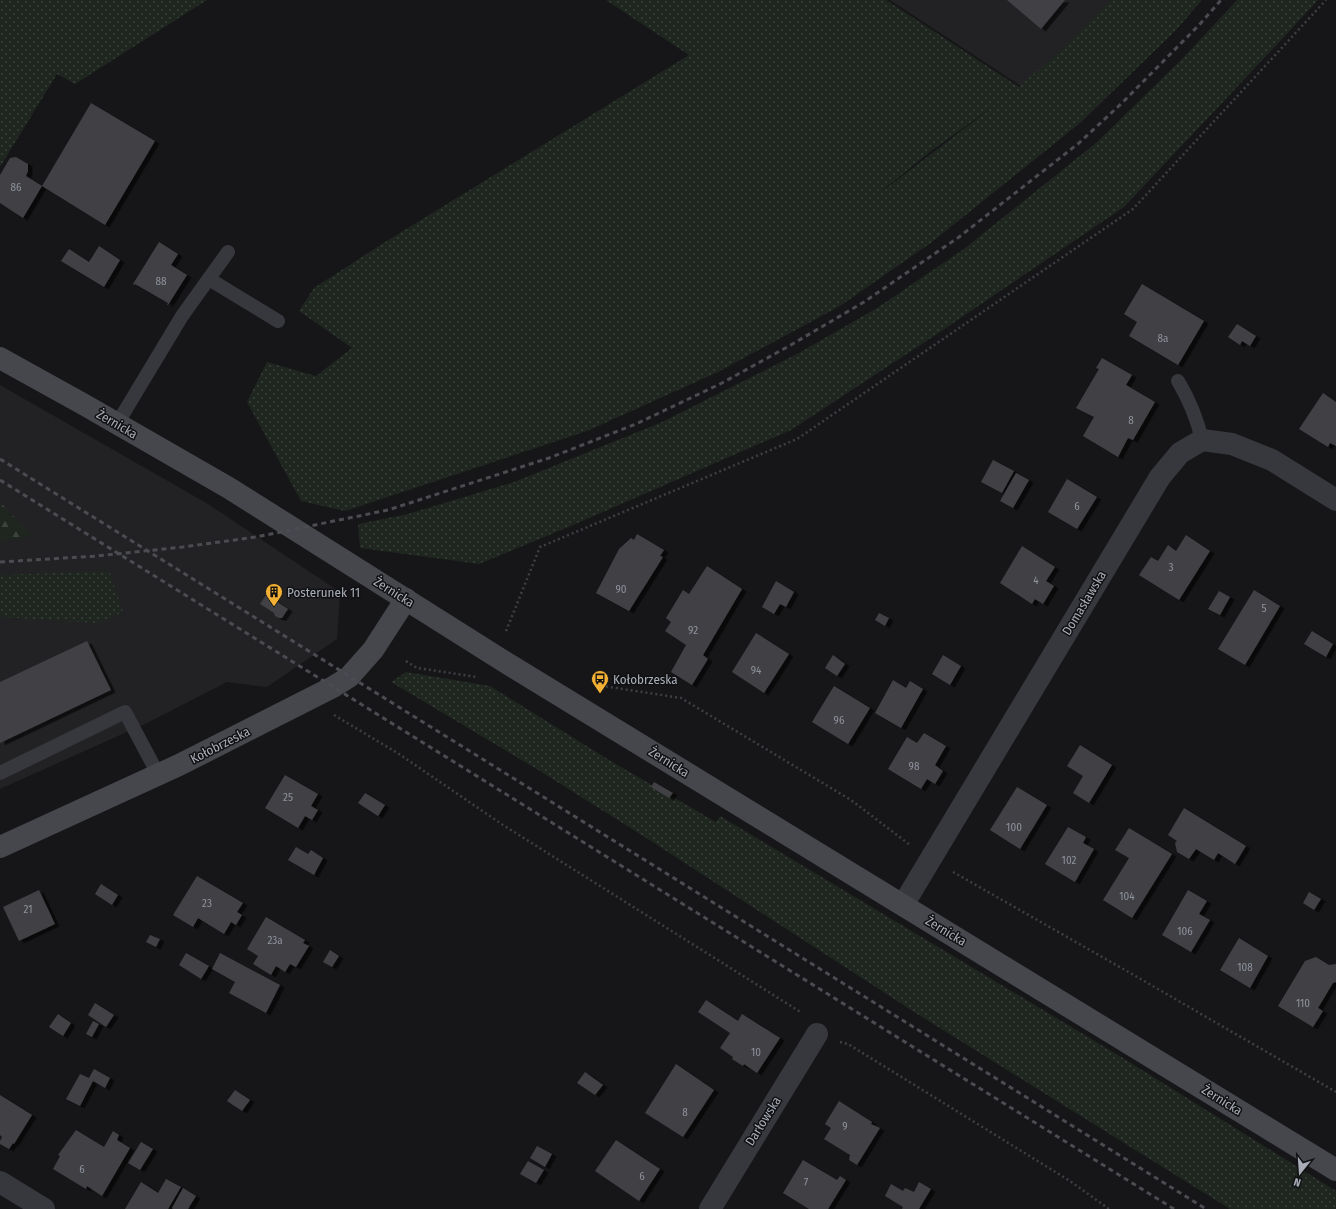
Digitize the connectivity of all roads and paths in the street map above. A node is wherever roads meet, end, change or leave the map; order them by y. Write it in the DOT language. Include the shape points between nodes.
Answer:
graph roads {
  1 [pos="1326,0"];
  2 [pos="228,252"];
  3 [pos="209,279"];
  4 [pos="278,321"];
  5 [pos="0,358"];
  6 [pos="1178,381"];
  7 [pos="117,424"];
  8 [pos="1202,440"];
  9 [pos="1336,500"];
  10 [pos="406,599"];
  11 [pos="505,633"];
  12 [pos="406,661"];
  13 [pos="480,677"];
  14 [pos="333,714"];
  15 [pos="0,773"];
  16 [pos="158,774"];
  17 [pos="0,847"];
  18 [pos="903,906"];
  19 [pos="817,1034"];
  20 [pos="1336,1170"];
  21 [pos="0,1182"];
  22 [pos="44,1209"];
  23 [pos="710,1209"];
  24 [pos="1109,1209"];
  1 -- 11 [label="path" via="1133,209 797,439 540,548"];
  2 -- 3 [label="lane"];
  3 -- 4 [label="lane"];
  3 -- 7 [label="lane" via="182,316"];
  5 -- 7 [label="street, Żernicka"];
  6 -- 8 [label="lane" via="1197,420"];
  7 -- 10 [label="street, Żernicka" via="229,488"];
  8 -- 9 [label="street" via="1232,444 1272,460"];
  8 -- 18 [label="street, Domasławska" via="1180,453 1160,477"];
  10 -- 16 [label="street, Kołobrzeska" via="374,650 349,677 196,757"];
  10 -- 18 [label="street, Żernicka"];
  12 -- 13 [label="path" via="417,668"];
  14 -- 19 [label="path" via="399,754 510,830 805,1015 812,1030"];
  15 -- 16 [label="lane" via="125,712"];
  16 -- 17 [label="street, Kołobrzeska"];
  18 -- 20 [label="street, Żernicka"];
  19 -- 23 [label="street, Darłowska"];
  19 -- 24 [label="path" via="826,1040 848,1044 1070,1181"];
  21 -- 22 [label="street"];
}
